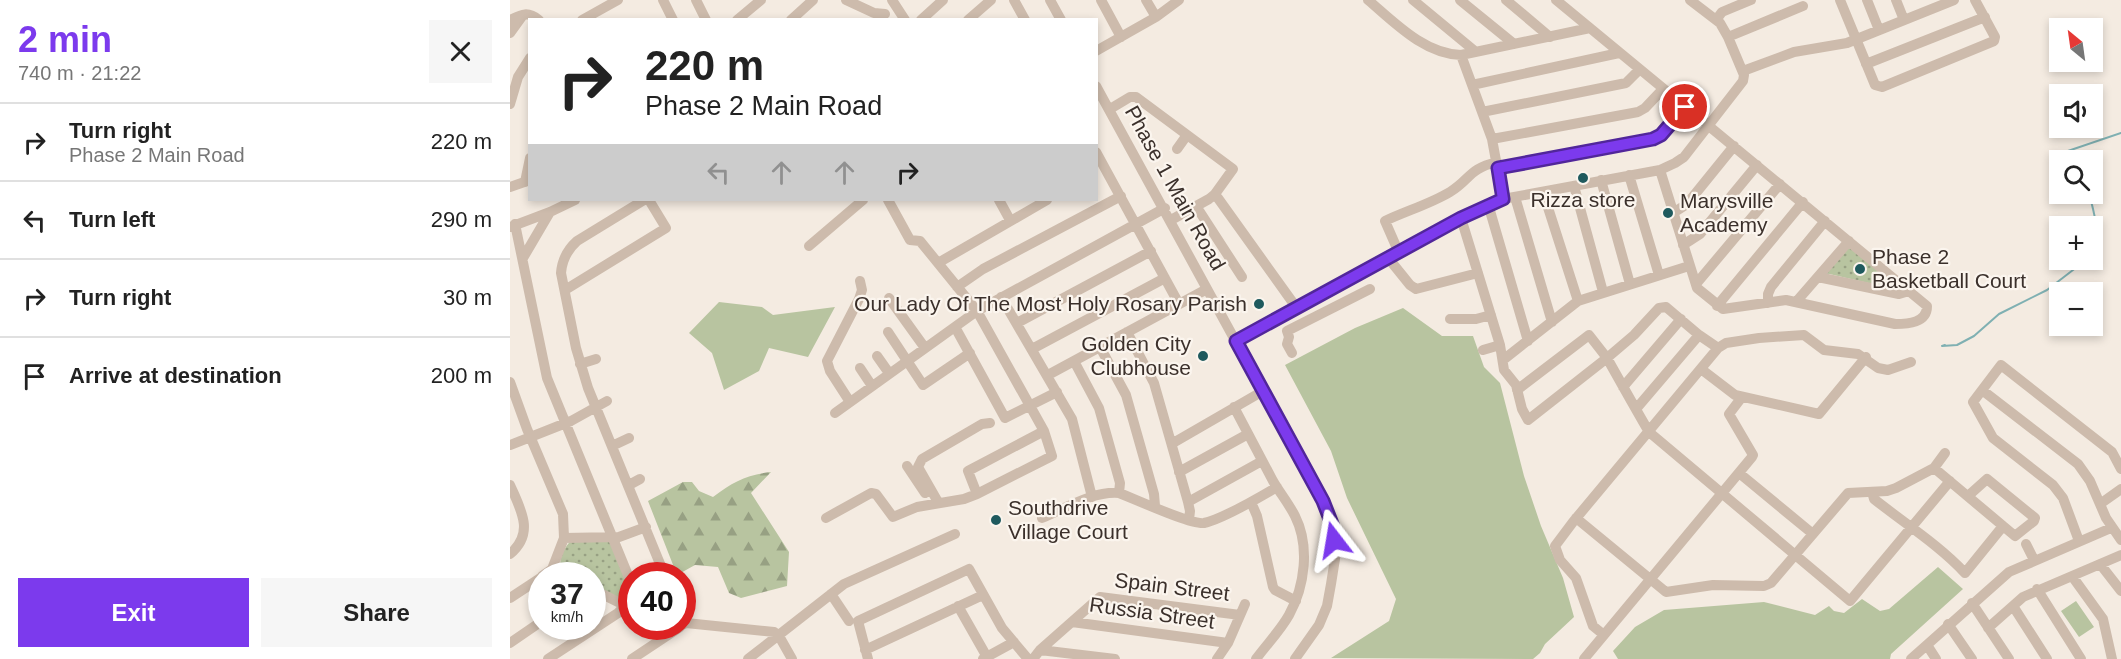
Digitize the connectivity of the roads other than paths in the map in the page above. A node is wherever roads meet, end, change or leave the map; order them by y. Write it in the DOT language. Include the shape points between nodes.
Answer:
graph roads {
  1 [pos="618,0"];
  2 [pos="663,0"];
  3 [pos="696,0"];
  4 [pos="761,0"];
  5 [pos="813,0"];
  6 [pos="846,0"];
  7 [pos="892,0"];
  8 [pos="943,0"];
  9 [pos="991,0"];
  10 [pos="1014,0"];
  11 [pos="1050,0"];
  12 [pos="1101,0"];
  13 [pos="1146,0"];
  14 [pos="1179,0"];
  15 [pos="1368,0"];
  16 [pos="1413,0"];
  17 [pos="1460,0"];
  18 [pos="1506,0"];
  19 [pos="1556,0"];
  20 [pos="1690,0"];
  21 [pos="1751,0"];
  22 [pos="1840,0"];
  23 [pos="1867,0"];
  24 [pos="1896,0"];
  25 [pos="1954,0"];
  26 [pos="1975,0"];
  27 [pos="1795,5"];
  28 [pos="1925,5"];
  29 [pos="525,13"];
  30 [pos="885,14"];
  31 [pos="738,15"];
  32 [pos="1020,17"];
  33 [pos="1156,17"];
  34 [pos="1984,17"];
  35 [pos="537,18"];
  36 [pos="586,18"];
  37 [pos="672,18"];
  38 [pos="705,18"];
  39 [pos="793,18"];
  40 [pos="904,18"];
  41 [pos="923,18"];
  42 [pos="970,18"];
  43 [pos="1060,18"];
  44 [pos="510,20"];
  45 [pos="1716,20"];
  46 [pos="1904,20"];
  47 [pos="1590,28"];
  48 [pos="1880,30"];
  49 [pos="510,33"];
  50 [pos="1121,37"];
  51 [pos="1550,37"];
  52 [pos="1728,37"];
  53 [pos="1856,39"];
  54 [pos="1514,44"];
  55 [pos="1098,50"];
  56 [pos="1476,52"];
  57 [pos="1619,53"];
  58 [pos="1461,55"];
  59 [pos="528,61"];
  60 [pos="1866,64"];
  61 [pos="1639,70"];
  62 [pos="1743,71"];
  63 [pos="1472,85"];
  64 [pos="1098,89"];
  65 [pos="1663,89"];
  66 [pos="510,104"];
  67 [pos="1685,107"];
  68 [pos="1110,109"];
  69 [pos="1482,112"];
  70 [pos="1708,126"];
  71 [pos="1187,135"];
  72 [pos="1492,139"];
  73 [pos="1734,146"];
  74 [pos="1177,149"];
  75 [pos="1497,165"];
  76 [pos="1757,165"];
  77 [pos="1101,169"];
  78 [pos="1660,170"];
  79 [pos="1629,175"];
  80 [pos="1601,180"];
  81 [pos="527,181"];
  82 [pos="1780,184"];
  83 [pos="510,186"];
  84 [pos="1574,186"];
  85 [pos="1543,192"];
  86 [pos="1215,194"];
  87 [pos="1121,196"];
  88 [pos="1515,197"];
  89 [pos="1503,199"];
  90 [pos="573,201"];
  91 [pos="644,201"];
  92 [pos="647,201"];
  93 [pos="862,201"];
  94 [pos="889,201"];
  95 [pos="1000,201"];
  96 [pos="1045,201"];
  97 [pos="1803,202"];
  98 [pos="1488,204"];
  99 [pos="1196,206"];
  100 [pos="1165,208"];
  101 [pos="550,212"];
  102 [pos="1673,213"];
  103 [pos="1461,218"];
  104 [pos="1171,219"];
  105 [pos="1010,220"];
  106 [pos="1825,221"];
  107 [pos="1136,224"];
  108 [pos="512,226"];
  109 [pos="1849,241"];
  110 [pos="1683,245"];
  111 [pos="809,246"];
  112 [pos="1151,252"];
  113 [pos="1399,253"];
  114 [pos="523,258"];
  115 [pos="1389,259"];
  116 [pos="938,263"];
  117 [pos="1689,266"];
  118 [pos="1478,273"];
  119 [pos="1659,275"];
  120 [pos="1242,276"];
  121 [pos="1818,277"];
  122 [pos="1165,278"];
  123 [pos="860,281"];
  124 [pos="1630,284"];
  125 [pos="1696,284"];
  126 [pos="957,286"];
  127 [pos="1208,289"];
  128 [pos="1370,289"];
  129 [pos="565,290"];
  130 [pos="1909,291"];
  131 [pos="1603,292"];
  132 [pos="1001,297"];
  133 [pos="889,298"];
  134 [pos="1578,301"];
  135 [pos="1796,302"];
  136 [pos="1768,303"];
  137 [pos="1179,304"];
  138 [pos="1717,306"];
  139 [pos="1294,308"];
  140 [pos="977,311"];
  141 [pos="1491,315"];
  142 [pos="1450,318"];
  143 [pos="1681,319"];
  144 [pos="1552,322"];
  145 [pos="1017,323"];
  146 [pos="1301,324"];
  147 [pos="955,327"];
  148 [pos="888,332"];
  149 [pos="1127,332"];
  150 [pos="1699,335"];
  151 [pos="1236,341"];
  152 [pos="1528,341"];
  153 [pos="1500,345"];
  154 [pos="1100,347"];
  155 [pos="925,348"];
  156 [pos="1718,348"];
  157 [pos="1032,349"];
  158 [pos="1483,350"];
  159 [pos="970,353"];
  160 [pos="1292,353"];
  161 [pos="877,356"];
  162 [pos="1866,357"];
  163 [pos="1607,358"];
  164 [pos="596,359"];
  165 [pos="907,360"];
  166 [pos="1503,360"];
  167 [pos="1074,361"];
  168 [pos="1911,362"];
  169 [pos="580,364"];
  170 [pos="860,368"];
  171 [pos="1701,369"];
  172 [pos="889,373"];
  173 [pos="1047,375"];
  174 [pos="510,382"];
  175 [pos="872,386"];
  176 [pos="1623,387"];
  177 [pos="1517,390"];
  178 [pos="1982,390"];
  179 [pos="1263,391"];
  180 [pos="1057,392"];
  181 [pos="1742,397"];
  182 [pos="607,402"];
  183 [pos="850,402"];
  184 [pos="1030,406"];
  185 [pos="596,407"];
  186 [pos="1234,407"];
  187 [pos="1636,409"];
  188 [pos="835,413"];
  189 [pos="564,423"];
  190 [pos="990,423"];
  191 [pos="1044,431"];
  192 [pos="1649,432"];
  193 [pos="1248,434"];
  194 [pos="530,437"];
  195 [pos="629,438"];
  196 [pos="1173,443"];
  197 [pos="510,445"];
  198 [pos="612,446"];
  199 [pos="1945,453"];
  200 [pos="1262,461"];
  201 [pos="907,466"];
  202 [pos="1934,468"];
  203 [pos="2121,469"];
  204 [pos="1179,471"];
  205 [pos="1739,473"];
  206 [pos="640,479"];
  207 [pos="1950,481"];
  208 [pos="628,485"];
  209 [pos="510,486"];
  210 [pos="1277,487"];
  211 [pos="2121,489"];
  212 [pos="1872,492"];
  213 [pos="1119,493"];
  214 [pos="977,494"];
  215 [pos="1722,494"];
  216 [pos="1968,496"];
  217 [pos="1092,497"];
  218 [pos="1188,502"];
  219 [pos="1251,502"];
  220 [pos="934,503"];
  221 [pos="2100,504"];
  222 [pos="1155,506"];
  223 [pos="826,518"];
  224 [pos="1042,518"];
  225 [pos="1576,518"];
  226 [pos="1189,520"];
  227 [pos="2003,526"];
  228 [pos="646,527"];
  229 [pos="1911,528"];
  230 [pos="2112,528"];
  231 [pos="955,534"];
  232 [pos="1814,534"];
  233 [pos="613,537"];
  234 [pos="564,538"];
  235 [pos="2121,540"];
  236 [pos="2079,541"];
  237 [pos="2026,544"];
  238 [pos="510,554"];
  239 [pos="2121,555"];
  240 [pos="1795,556"];
  241 [pos="2034,560"];
  242 [pos="551,562"];
  243 [pos="623,562"];
  244 [pos="660,562"];
  245 [pos="2100,564"];
  246 [pos="2072,576"];
  247 [pos="1651,579"];
  248 [pos="528,586"];
  249 [pos="2037,590"];
  250 [pos="2121,591"];
  251 [pos="831,594"];
  252 [pos="983,595"];
  253 [pos="510,598"];
  254 [pos="1296,601"];
  255 [pos="1972,603"];
  256 [pos="958,606"];
  257 [pos="2013,606"];
  258 [pos="618,613"];
  259 [pos="849,621"];
  260 [pos="1072,622"];
  261 [pos="696,624"];
  262 [pos="1948,624"];
  263 [pos="1988,628"];
  264 [pos="528,631"];
  265 [pos="779,636"];
  266 [pos="1604,636"];
  267 [pos="660,640"];
  268 [pos="1014,642"];
  269 [pos="510,643"];
  270 [pos="1228,643"];
  271 [pos="1926,645"];
  272 [pos="866,654"];
  273 [pos="1034,656"];
  274 [pos="985,658"];
  275 [pos="548,659"];
  276 [pos="632,659"];
  277 [pos="748,659"];
  278 [pos="792,659"];
  279 [pos="1115,659"];
  280 [pos="1217,659"];
  281 [pos="1256,659"];
  282 [pos="1295,659"];
  283 [pos="1584,659"];
  284 [pos="1911,659"];
  285 [pos="1936,659"];
  286 [pos="1971,659"];
  287 [pos="2009,659"];
  288 [pos="2047,659"];
  289 [pos="2081,659"];
  290 [pos="2112,659"];
  1 -- 36 [label="street"];
  2 -- 37 [label="street"];
  3 -- 38 [label="street"];
  4 -- 31 [label="street"];
  5 -- 39 [label="street"];
  6 -- 30 [label="street"];
  7 -- 40 [label="street"];
  8 -- 41 [label="street"];
  9 -- 42 [label="street"];
  10 -- 32 [label="street"];
  11 -- 43 [label="street"];
  12 -- 50 [label="street"];
  13 -- 33 [label="street"];
  14 -- 33 [label="street"];
  15 -- 58 [label="street" via="1422,44"];
  16 -- 56 [label="street"];
  17 -- 54 [label="street"];
  18 -- 51 [label="street"];
  19 -- 47 [label="street"];
  20 -- 45 [label="street"];
  21 -- 45 [label="street" via="1722,12"];
  22 -- 53 [label="street"];
  23 -- 48 [label="street"];
  24 -- 46 [label="street"];
  25 -- 28 [label="street"];
  26 -- 34 [label="street"];
  27 -- 52 [label="street"];
  28 -- 46 [label="street"];
  29 -- 35 [label="street"];
  29 -- 44 [label="street"];
  29 -- 49 [label="street"];
  33 -- 50 [label="street"];
  34 -- 60 [label="street"];
  34 -- 60 [label="street" via="1994,41 1893,83 1875,85"];
  45 -- 52 [label="street"];
  46 -- 48 [label="street"];
  47 -- 51 [label="street"];
  47 -- 57 [label="street"];
  48 -- 53 [label="street"];
  50 -- 55 [label="street"];
  51 -- 54 [label="street"];
  52 -- 62 [label="street"];
  53 -- 60 [label="street"];
  53 -- 62 [label="street" via="1794,52"];
  54 -- 56 [label="street"];
  56 -- 58 [label="street"];
  57 -- 61 [label="street"];
  57 -- 63 [label="street"];
  58 -- 63 [label="street"];
  59 -- 66 [label="street" via="518,76"];
  61 -- 65 [label="street"];
  61 -- 69 [label="street" via="1626,83"];
  62 -- 70 [label="street" via="1743,81"];
  63 -- 69 [label="street"];
  64 -- 68 [label="street, Phase 1 Main Road"];
  65 -- 67 [label="street"];
  65 -- 72 [label="street" via="1638,112"];
  67 -- 70 [label="street"];
  67 -- 75 [label="street" via="1653,139"];
  68 -- 71 [label="street" via="1136,97"];
  68 -- 100 [label="street, Phase 1 Main Road"];
  69 -- 72 [label="street"];
  70 -- 73 [label="street"];
  70 -- 78 [label="street" via="1684,157"];
  71 -- 74 [label="street"];
  71 -- 86 [label="street" via="1233,169"];
  72 -- 75 [label="street"];
  73 -- 76 [label="street"];
  73 -- 102 [label="street" via="1687,204"];
  75 -- 89 [label="street"];
  75 -- 113 [label="street" via="1476,169 1448,193 1385,221"];
  76 -- 82 [label="street"];
  76 -- 110 [label="street" via="1700,234"];
  77 -- 87 [label="street"];
  78 -- 79 [label="street"];
  78 -- 102 [label="street"];
  79 -- 80 [label="street"];
  79 -- 119 [label="street"];
  80 -- 84 [label="street"];
  80 -- 124 [label="street"];
  81 -- 83 [label="street"];
  82 -- 97 [label="street"];
  82 -- 125 [label="street"];
  84 -- 85 [label="street"];
  84 -- 131 [label="street"];
  85 -- 88 [label="street"];
  85 -- 134 [label="street"];
  86 -- 99 [label="street"];
  86 -- 139 [label="street"];
  87 -- 107 [label="street"];
  87 -- 126 [label="street"];
  88 -- 89 [label="street"];
  88 -- 144 [label="street"];
  89 -- 98 [label="street"];
  90 -- 101 [label="street"];
  91 -- 129 [label="street" via="569,248 562,264"];
  92 -- 129 [label="street" via="666,228"];
  93 -- 111 [label="street"];
  94 -- 116 [label="street" via="910,240 920,241"];
  95 -- 105 [label="street"];
  96 -- 105 [label="street"];
  97 -- 106 [label="street"];
  97 -- 138 [label="street"];
  98 -- 103 [label="street"];
  98 -- 152 [label="street"];
  99 -- 104 [label="street"];
  99 -- 120 [label="street"];
  100 -- 104 [label="street, Phase 1 Main Road"];
  100 -- 107 [label="street"];
  101 -- 108 [label="street"];
  101 -- 114 [label="street"];
  102 -- 110 [label="street"];
  103 -- 113 [label="street"];
  103 -- 118 [label="street"];
  104 -- 127 [label="street, Phase 1 Main Road"];
  105 -- 116 [label="street"];
  106 -- 109 [label="street"];
  106 -- 136 [label="street" via="1771,287"];
  107 -- 112 [label="street"];
  107 -- 132 [label="street"];
  108 -- 114 [label="street"];
  109 -- 121 [label="street"];
  109 -- 130 [label="street"];
  110 -- 117 [label="street"];
  112 -- 122 [label="street"];
  112 -- 145 [label="street"];
  113 -- 115 [label="street"];
  114 -- 189 [label="street" via="541,355"];
  115 -- 118 [label="street" via="1416,289"];
  115 -- 139 [label="street"];
  116 -- 126 [label="street"];
  117 -- 119 [label="street"];
  117 -- 125 [label="street"];
  118 -- 141 [label="street"];
  119 -- 124 [label="street"];
  121 -- 130 [label="street" via="1899,294"];
  121 -- 135 [label="street"];
  122 -- 137 [label="street"];
  122 -- 157 [label="street"];
  123 -- 183 [label="street" via="859,299 826,361"];
  124 -- 131 [label="street"];
  125 -- 138 [label="street"];
  126 -- 140 [label="street"];
  127 -- 137 [label="street"];
  127 -- 151 [label="street, Phase 1 Main Road"];
  128 -- 146 [label="street"];
  129 -- 169 [label="street"];
  130 -- 135 [label="street" via="1927,306 1927,312 1916,322 1904,324"];
  131 -- 134 [label="street"];
  132 -- 140 [label="street"];
  132 -- 145 [label="street"];
  133 -- 155 [label="street"];
  134 -- 144 [label="street"];
  135 -- 136 [label="street"];
  136 -- 138 [label="street" via="1727,310"];
  137 -- 149 [label="street"];
  139 -- 146 [label="street"];
  139 -- 151 [label="street"];
  140 -- 147 [label="street"];
  140 -- 184 [label="street"];
  141 -- 142 [label="street"];
  141 -- 153 [label="street"];
  143 -- 150 [label="street"];
  143 -- 163 [label="street" via="1666,307 1659,308"];
  143 -- 176 [label="street"];
  144 -- 152 [label="street"];
  145 -- 157 [label="street"];
  146 -- 160 [label="street" via="1287,332"];
  147 -- 155 [label="street"];
  147 -- 159 [label="street"];
  148 -- 165 [label="street"];
  149 -- 154 [label="street"];
  149 -- 196 [label="street" via="1154,383"];
  150 -- 156 [label="street"];
  150 -- 187 [label="street"];
  151 -- 179 [label="street, Phase 1 Main Road"];
  152 -- 166 [label="street"];
  153 -- 158 [label="street"];
  153 -- 166 [label="street"];
  154 -- 167 [label="street"];
  154 -- 222 [label="street" via="1126,395"];
  155 -- 165 [label="street"];
  156 -- 162 [label="street" via="1726,342 1804,335 1824,350"];
  156 -- 171 [label="street"];
  157 -- 173 [label="street"];
  159 -- 165 [label="street" via="923,385"];
  159 -- 184 [label="street" via="1005,418"];
  161 -- 172 [label="street"];
  162 -- 168 [label="street" via="1878,368 1888,370"];
  162 -- 181 [label="street" via="1819,414"];
  163 -- 176 [label="street"];
  163 -- 177 [label="street" via="1589,335"];
  163 -- 177 [label="street" via="1528,420"];
  164 -- 169 [label="street"];
  165 -- 172 [label="street"];
  166 -- 177 [label="street" via="1504,370"];
  167 -- 173 [label="street"];
  167 -- 213 [label="street" via="1099,408 1120,483"];
  169 -- 185 [label="street"];
  170 -- 175 [label="street"];
  171 -- 181 [label="street"];
  171 -- 192 [label="street"];
  172 -- 175 [label="street"];
  173 -- 180 [label="street"];
  174 -- 194 [label="street"];
  175 -- 183 [label="street"];
  176 -- 187 [label="street"];
  178 -- 203 [label="street" via="2001,365 2112,452"];
  178 -- 221 [label="street" via="2078,464"];
  178 -- 236 [label="street" via="1973,402 1993,438 2053,485 2063,498"];
  179 -- 186 [label="street"];
  179 -- 282 [label="street, Phase 1 Main Road" via="1323,501 1334,540 1327,606"];
  180 -- 184 [label="street"];
  180 -- 217 [label="street" via="1072,419"];
  181 -- 205 [label="street" via="1729,414 1753,455"];
  182 -- 185 [label="street"];
  183 -- 188 [label="street"];
  184 -- 191 [label="street"];
  185 -- 189 [label="street"];
  185 -- 198 [label="street"];
  186 -- 193 [label="street"];
  186 -- 196 [label="street"];
  187 -- 192 [label="street"];
  189 -- 194 [label="street"];
  189 -- 233 [label="street"];
  190 -- 220 [label="street" via="919,462"];
  191 -- 214 [label="street" via="1052,456"];
  191 -- 214 [label="street" via="968,471"];
  192 -- 215 [label="street"];
  192 -- 225 [label="street"];
  193 -- 200 [label="street"];
  193 -- 204 [label="street"];
  194 -- 197 [label="street"];
  194 -- 234 [label="street" via="563,514"];
  195 -- 198 [label="street"];
  196 -- 204 [label="street"];
  198 -- 208 [label="street"];
  199 -- 202 [label="street"];
  200 -- 210 [label="street"];
  200 -- 218 [label="street"];
  201 -- 220 [label="street"];
  202 -- 207 [label="street"];
  202 -- 212 [label="street" via="1896,488"];
  204 -- 218 [label="street"];
  205 -- 215 [label="street"];
  205 -- 232 [label="street"];
  206 -- 208 [label="street"];
  207 -- 216 [label="street"];
  207 -- 229 [label="street"];
  208 -- 228 [label="street"];
  209 -- 238 [label="street" via="525,522 517,548"];
  210 -- 219 [label="street"];
  210 -- 254 [label="street" via="1296,518 1303,543 1304,560"];
  211 -- 221 [label="street"];
  212 -- 229 [label="street" via="1874,499"];
  212 -- 232 [label="street" via="1848,493"];
  213 -- 217 [label="street"];
  213 -- 222 [label="street"];
  214 -- 220 [label="street"];
  215 -- 240 [label="street"];
  215 -- 247 [label="street"];
  216 -- 227 [label="street"];
  216 -- 227 [label="street" via="1987,479 2035,520 2015,536"];
  217 -- 224 [label="street"];
  218 -- 226 [label="street"];
  219 -- 226 [label="street" via="1204,523"];
  219 -- 254 [label="street" via="1273,587"];
  220 -- 223 [label="street" via="893,517 876,494 871,493"];
  221 -- 230 [label="street"];
  222 -- 226 [label="street"];
  225 -- 247 [label="street"];
  225 -- 266 [label="street" via="1555,546 1560,560 1576,578 1593,626"];
  227 -- 229 [label="street" via="1965,573 1948,554"];
  228 -- 233 [label="street"];
  228 -- 244 [label="street"];
  229 -- 240 [label="street" via="1850,601"];
  230 -- 235 [label="street"];
  230 -- 236 [label="street"];
  231 -- 251 [label="street" via="844,584"];
  232 -- 240 [label="street"];
  233 -- 234 [label="street"];
  233 -- 243 [label="street"];
  234 -- 242 [label="street"];
  236 -- 241 [label="street"];
  237 -- 241 [label="street"];
  239 -- 245 [label="street"];
  240 -- 247 [label="street" via="1764,586 1713,585 1666,592"];
  241 -- 255 [label="street" via="2009,572"];
  245 -- 246 [label="street"];
  245 -- 250 [label="street"];
  246 -- 249 [label="street"];
  246 -- 290 [label="street" via="2103,618"];
  247 -- 266 [label="street"];
  248 -- 253 [label="street"];
  249 -- 257 [label="street"];
  249 -- 289 [label="street"];
  251 -- 259 [label="street"];
  251 -- 265 [label="street"];
  252 -- 256 [label="street"];
  252 -- 268 [label="street"];
  252 -- 272 [label="street" via="969,569 858,621"];
  254 -- 281 [label="street"];
  255 -- 262 [label="street"];
  255 -- 263 [label="street"];
  256 -- 272 [label="street"];
  256 -- 274 [label="street"];
  257 -- 263 [label="street"];
  257 -- 288 [label="street"];
  258 -- 275 [label="street"];
  260 -- 270 [label="street, Russia Street"];
  260 -- 270 [label="street, Spain Street" via="1100,597 1242,610"];
  260 -- 273 [label="street"];
  261 -- 265 [label="street" via="768,631"];
  262 -- 271 [label="street"];
  262 -- 286 [label="street"];
  263 -- 287 [label="street"];
  264 -- 269 [label="street"];
  265 -- 277 [label="street"];
  265 -- 278 [label="street"];
  266 -- 283 [label="street"];
  267 -- 276 [label="street"];
  268 -- 273 [label="street"];
  268 -- 274 [label="street"];
  270 -- 280 [label="street"];
  271 -- 284 [label="street"];
  271 -- 285 [label="street"];
  273 -- 279 [label="street"];
}
